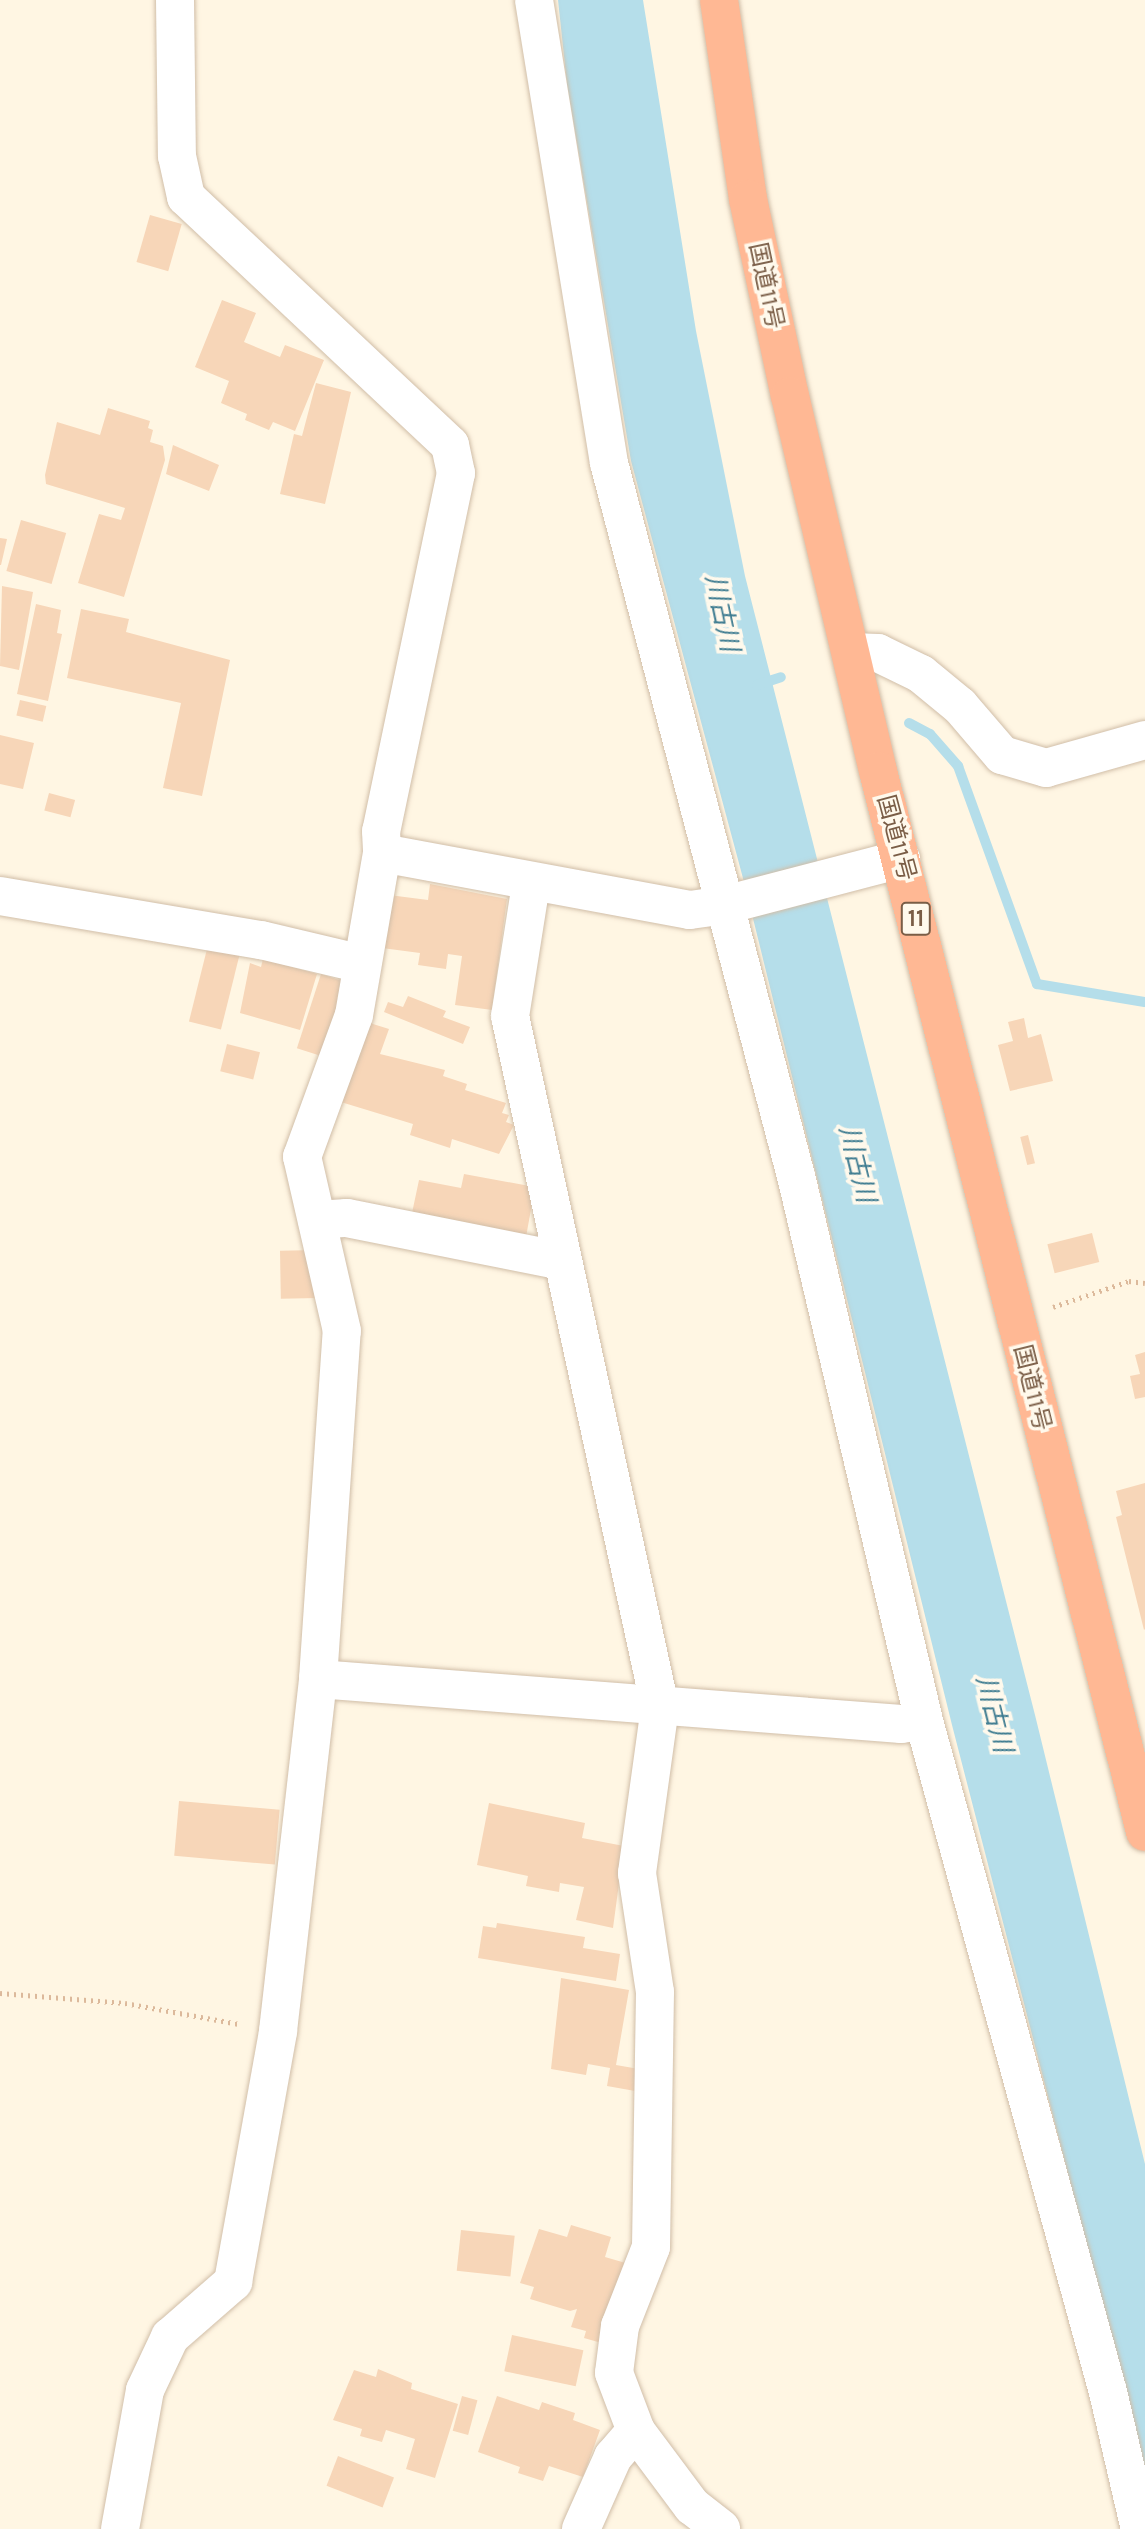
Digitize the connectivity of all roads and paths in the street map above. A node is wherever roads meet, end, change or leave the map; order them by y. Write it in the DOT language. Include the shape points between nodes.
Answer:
graph roads {
  1 [pos="175,0"];
  2 [pos="534,0"];
  3 [pos="719,0"];
  4 [pos="851,652"];
  5 [pos="1145,740"];
  6 [pos="382,853"];
  7 [pos="901,859"];
  8 [pos="531,884"];
  9 [pos="0,896"];
  10 [pos="731,903"];
  11 [pos="362,964"];
  12 [pos="317,1220"];
  13 [pos="562,1261"];
  14 [pos="1145,1283"];
  15 [pos="1014,1316"];
  16 [pos="317,1679"];
  17 [pos="660,1707"];
  18 [pos="924,1721"];
  19 [pos="1145,1832"];
  20 [pos="0,1993"];
  21 [pos="278,2031"];
  22 [pos="636,2431"];
  23 [pos="120,2529"];
  24 [pos="580,2529"];
  25 [pos="721,2529"];
  26 [pos="1140,2529"];
  1 -- 6 [label="street" via="177,156 186,197 450,445 456,473 381,831"];
  2 -- 10 [label="street" via="609,463"];
  3 -- 4 [label="highway, 国道11号 / 11" via="748,199"];
  4 -- 5 [label="street" via="878,653 921,674 960,706 1002,755 1046,768"];
  4 -- 7 [label="highway, 国道11号 / 11"];
  6 -- 8 [label="street"];
  6 -- 11 [label="street"];
  7 -- 10 [label="street"];
  7 -- 15 [label="highway, 国道11号 / 11"];
  8 -- 10 [label="street" via="690,910"];
  8 -- 13 [label="street" via="510,1016"];
  9 -- 11 [label="street" via="261,940"];
  10 -- 18 [label="street"];
  11 -- 12 [label="street" via="354,1015 302,1157"];
  12 -- 13 [label="street" via="347,1218"];
  12 -- 16 [label="street" via="342,1331"];
  13 -- 17 [label="street"];
  14 -- 15 [label="path" via="1129,1281"];
  15 -- 19 [label="highway, 国道11号 / 11"];
  16 -- 17 [label="street"];
  16 -- 21 [label="street"];
  17 -- 18 [label="street" via="901,1724"];
  17 -- 22 [label="street" via="637,1873 655,1992 651,2247 620,2326 614,2373"];
  18 -- 26 [label="street" via="1108,2392"];
  20 -- 21 [label="path" via="125,2003"];
  21 -- 23 [label="street" via="233,2282 170,2337 145,2390"];
  22 -- 24 [label="street" via="613,2457"];
  22 -- 25 [label="street" via="692,2506"];
}
